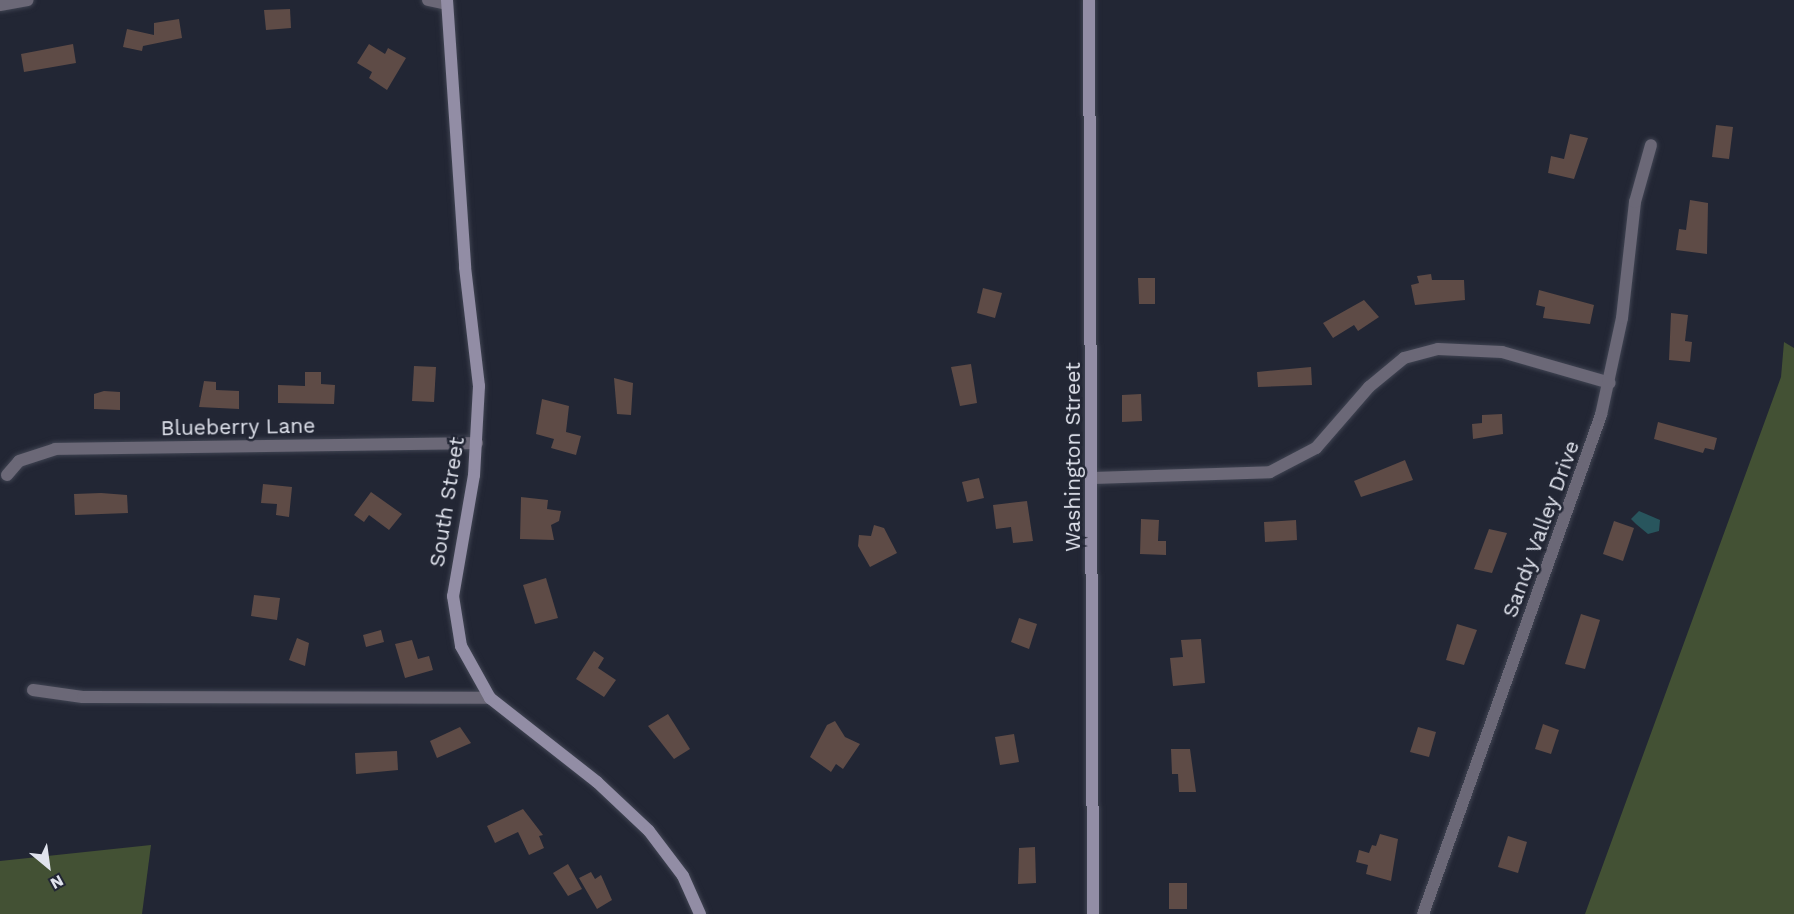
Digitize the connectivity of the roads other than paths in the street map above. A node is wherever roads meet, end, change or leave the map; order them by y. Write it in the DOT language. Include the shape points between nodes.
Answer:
graph roads {
  1 [pos="28,0"];
  2 [pos="428,0"];
  3 [pos="1089,0"];
  4 [pos="447,2"];
  5 [pos="0,5"];
  6 [pos="1651,145"];
  7 [pos="1610,383"];
  8 [pos="477,443"];
  9 [pos="7,475"];
  10 [pos="1093,478"];
  11 [pos="33,690"];
  12 [pos="490,698"];
  13 [pos="700,914"];
  14 [pos="1093,914"];
  15 [pos="1423,914"];
  1 -- 5 [label="street"];
  2 -- 4 [label="street"];
  3 -- 10 [label="street, Washington Street"];
  4 -- 8 [label="street, South Street" via="465,267 476,347"];
  6 -- 7 [label="street, Sandy Valley Drive" via="1635,202"];
  7 -- 10 [label="street" via="1502,352 1438,349 1397,363 1369,387 1317,448 1270,472"];
  7 -- 15 [label="street, Sandy Valley Drive" via="1582,477"];
  8 -- 9 [label="street, Blueberry Lane" via="55,448 19,461"];
  8 -- 12 [label="street, South Street" via="453,596 461,646"];
  10 -- 14 [label="street, Washington Street"];
  11 -- 12 [label="street" via="83,697"];
  12 -- 13 [label="street, South Street" via="597,782 650,831 683,876"];
}
